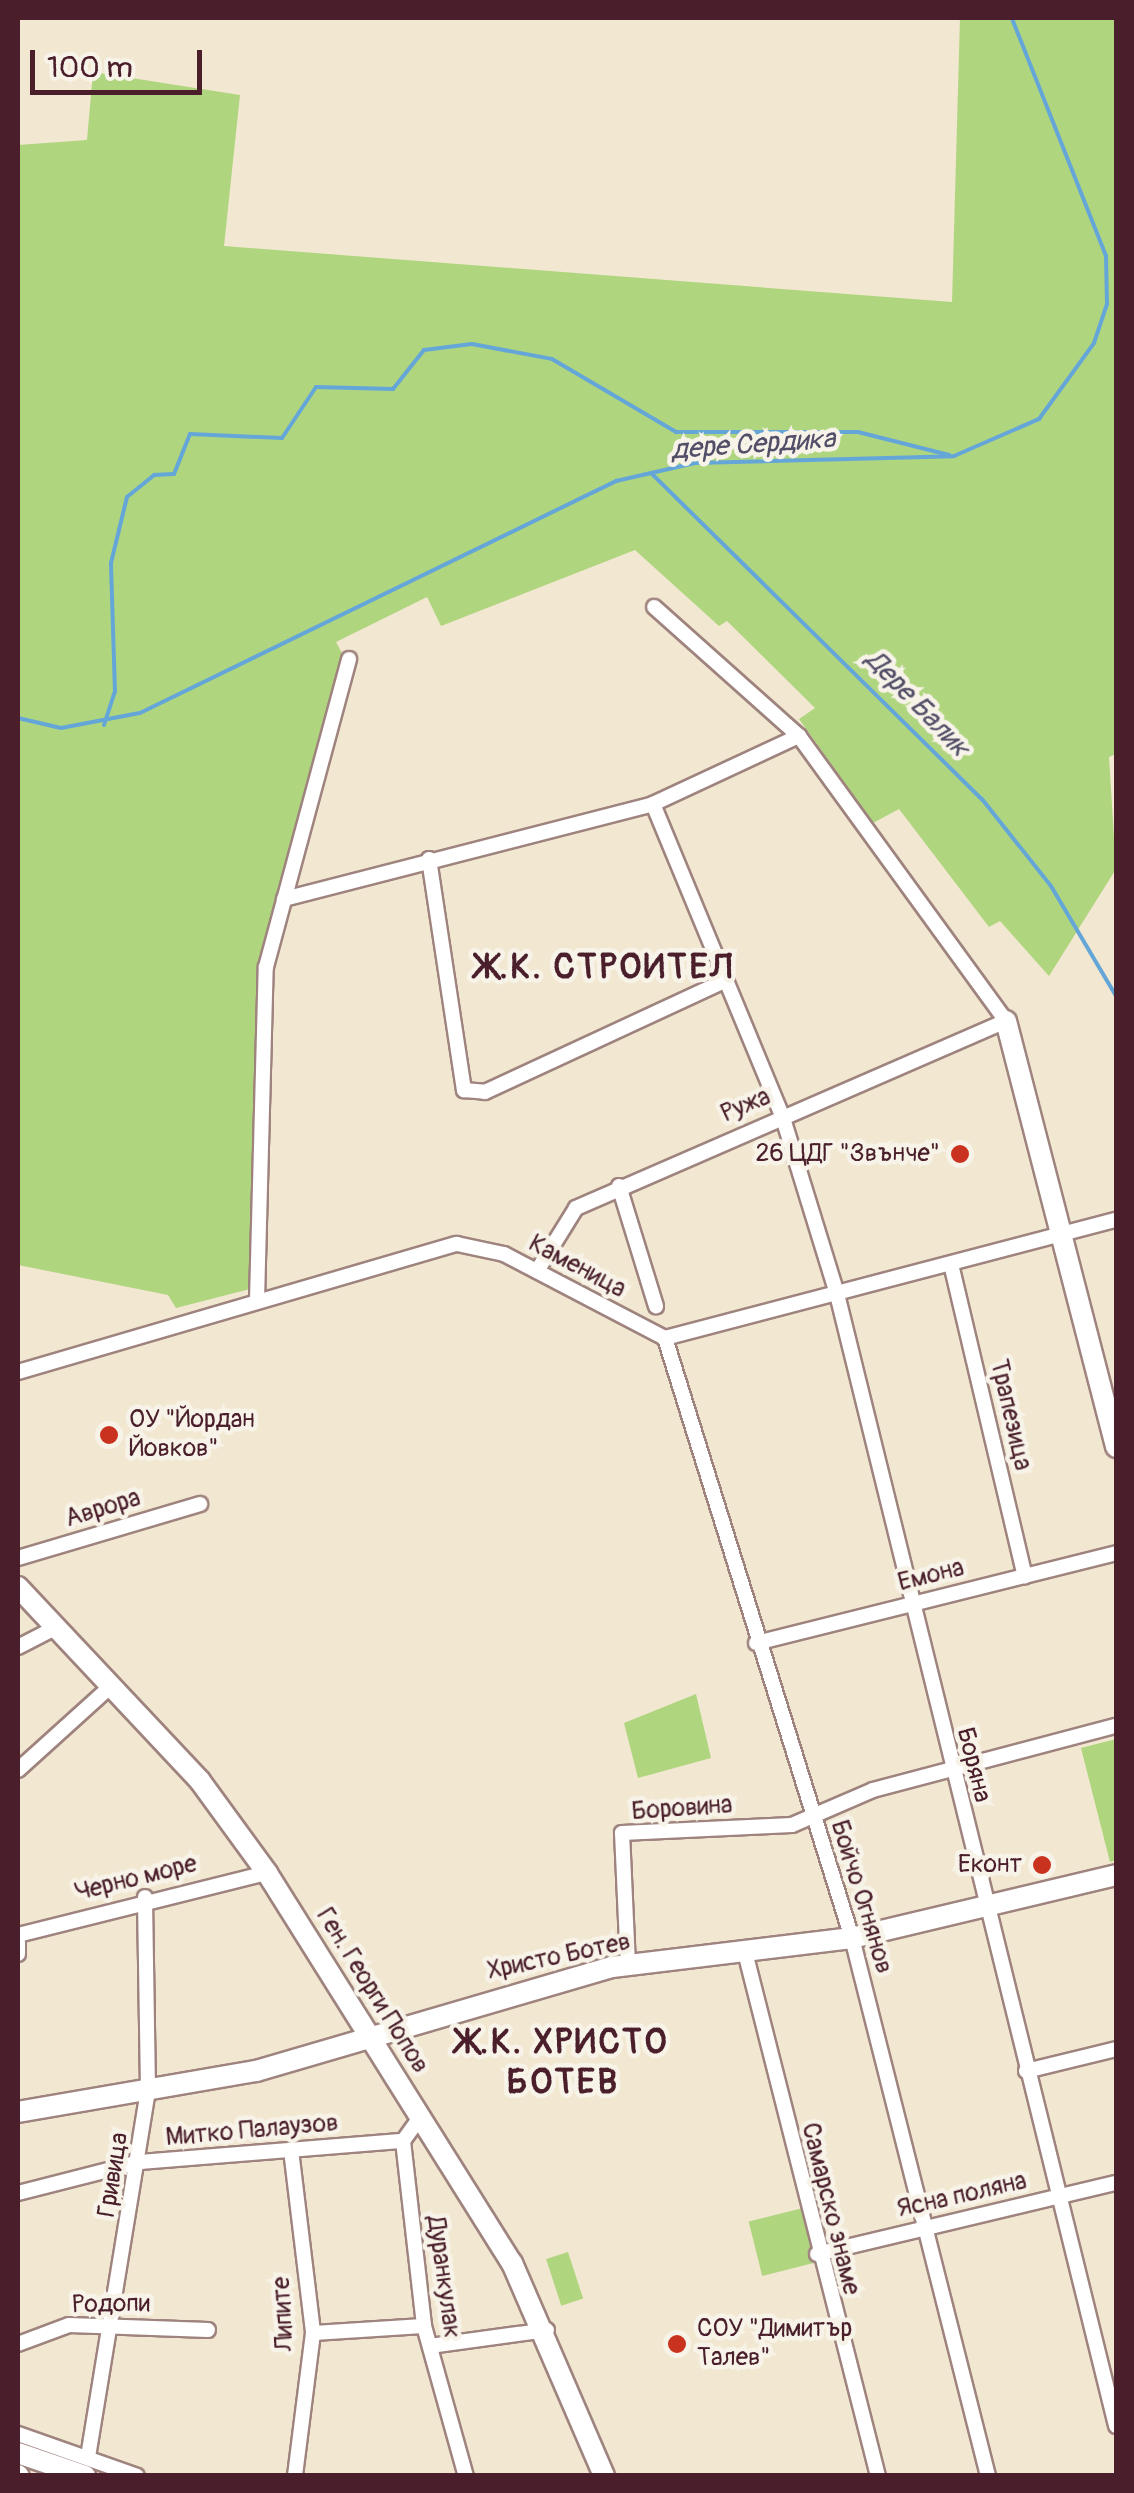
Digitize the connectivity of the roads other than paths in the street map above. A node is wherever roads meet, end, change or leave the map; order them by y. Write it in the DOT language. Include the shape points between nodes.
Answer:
graph roads {
  1 [pos="654,607"];
  2 [pos="349,658"];
  3 [pos="799,736"];
  4 [pos="652,804"];
  5 [pos="429,859"];
  6 [pos="284,900"];
  7 [pos="726,980"];
  8 [pos="1006,1021"];
  9 [pos="782,1115"];
  10 [pos="619,1186"];
  11 [pos="1116,1220"];
  12 [pos="1060,1234"];
  13 [pos="951,1264"];
  14 [pos="537,1271"];
  15 [pos="837,1294"];
  16 [pos="258,1300"];
  17 [pos="656,1306"];
  18 [pos="665,1338"];
  19 [pos="18,1372"];
  20 [pos="1116,1447"];
  21 [pos="200,1504"];
  22 [pos="1116,1553"];
  23 [pos="18,1558"];
  24 [pos="1025,1576"];
  25 [pos="18,1586"];
  26 [pos="911,1604"];
  27 [pos="55,1628"];
  28 [pos="756,1643"];
  29 [pos="18,1647"];
  30 [pos="110,1687"];
  31 [pos="1116,1726"];
  32 [pos="18,1770"];
  33 [pos="951,1771"];
  34 [pos="813,1816"];
  35 [pos="266,1873"];
  36 [pos="1116,1875"];
  37 [pos="145,1896"];
  38 [pos="984,1905"];
  39 [pos="852,1938"];
  40 [pos="18,1946"];
  41 [pos="745,1952"];
  42 [pos="628,1965"];
  43 [pos="372,2032"];
  44 [pos="1116,2049"];
  45 [pos="1026,2071"];
  46 [pos="148,2090"];
  47 [pos="18,2112"];
  48 [pos="421,2116"];
  49 [pos="402,2142"];
  50 [pos="291,2150"];
  51 [pos="140,2162"];
  52 [pos="1116,2183"];
  53 [pos="18,2193"];
  54 [pos="1058,2196"];
  55 [pos="926,2228"];
  56 [pos="817,2254"];
  57 [pos="112,2324"];
  58 [pos="424,2326"];
  59 [pos="208,2330"];
  60 [pos="547,2330"];
  61 [pos="313,2333"];
  62 [pos="18,2344"];
  63 [pos="430,2346"];
  64 [pos="1116,2426"];
  65 [pos="18,2434"];
  66 [pos="24,2455"];
  67 [pos="86,2466"];
  68 [pos="136,2476"];
  69 [pos="295,2476"];
  70 [pos="466,2476"];
  71 [pos="604,2476"];
  72 [pos="878,2476"];
  73 [pos="988,2476"];
  1 -- 3 [label="street"];
  2 -- 6 [label="street"];
  3 -- 4 [label="street"];
  3 -- 8 [label="street"];
  4 -- 5 [label="street"];
  4 -- 7 [label="street, Боряна"];
  5 -- 6 [label="street"];
  5 -- 7 [label="street" via="464,1090 484,1092"];
  6 -- 16 [label="street" via="266,968"];
  7 -- 9 [label="street, Боряна"];
  8 -- 9 [label="street, Ружа"];
  8 -- 12 [label="street"];
  9 -- 10 [label="street, Ружа"];
  9 -- 15 [label="street, Боряна"];
  10 -- 14 [label="street, Ружа" via="565,1219"];
  10 -- 17 [label="street"];
  11 -- 12 [label="street"];
  12 -- 13 [label="street"];
  12 -- 20 [label="street"];
  13 -- 15 [label="street"];
  13 -- 24 [label="street, Трапезица"];
  14 -- 16 [label="street, Каменица" via="457,1244"];
  14 -- 18 [label="street, Каменица"];
  15 -- 18 [label="street"];
  15 -- 26 [label="street, Боряна"];
  16 -- 19 [label="street, Каменица"];
  18 -- 28 [label="street, Бойчо Огнянов"];
  21 -- 23 [label="street, Аврора"];
  22 -- 24 [label="street, Емона"];
  24 -- 26 [label="street, Емона"];
  25 -- 27 [label="street, Ген. Георги Попов"];
  26 -- 28 [label="street, Емона"];
  26 -- 33 [label="street, Боряна"];
  27 -- 29 [label="street"];
  27 -- 30 [label="street, Ген. Георги Попов"];
  28 -- 34 [label="street, Бойчо Огнянов"];
  30 -- 32 [label="street"];
  30 -- 35 [label="street, Ген. Георги Попов" via="200,1781"];
  31 -- 33 [label="street"];
  33 -- 34 [label="street"];
  33 -- 38 [label="street, Боряна"];
  34 -- 39 [label="street, Бойчо Огнянов"];
  34 -- 42 [label="street, Боровина" via="792,1826 622,1833"];
  35 -- 37 [label="street, Черно море"];
  35 -- 43 [label="street, Ген. Георги Попов"];
  36 -- 38 [label="street, Христо Ботев"];
  37 -- 40 [label="street, Черно море"];
  37 -- 46 [label="street, Гривица"];
  38 -- 39 [label="street, Христо Ботев"];
  38 -- 45 [label="street, Боряна"];
  39 -- 41 [label="street, Христо Ботев"];
  39 -- 55 [label="street, Бойчо Огнянов"];
  41 -- 42 [label="street, Христо Ботев"];
  41 -- 56 [label="street, Самарско знаме"];
  42 -- 43 [label="street, Христо Ботев"];
  43 -- 46 [label="street, Христо Ботев" via="256,2071"];
  43 -- 48 [label="street, Ген. Георги Попов"];
  44 -- 45 [label="street"];
  45 -- 54 [label="street, Боряна"];
  46 -- 47 [label="street, Христо Ботев"];
  46 -- 51 [label="street, Гривица"];
  48 -- 49 [label="street"];
  48 -- 60 [label="street, Ген. Георги Попов"];
  49 -- 50 [label="street, Митко Палаузов"];
  49 -- 58 [label="street, Дуранкулак"];
  50 -- 51 [label="street, Митко Палаузов"];
  50 -- 61 [label="street, Липите"];
  51 -- 53 [label="street, Митко Палаузов"];
  51 -- 57 [label="street, Гривица"];
  52 -- 54 [label="street, Ясна поляна"];
  54 -- 55 [label="street, Ясна поляна"];
  54 -- 64 [label="street, Боряна"];
  55 -- 56 [label="street, Ясна поляна"];
  55 -- 73 [label="street, Бойчо Огнянов"];
  56 -- 72 [label="street, Самарско знаме"];
  57 -- 59 [label="street, Родопи"];
  57 -- 62 [label="street, Родопи" via="69,2325"];
  57 -- 67 [label="street, Гривица"];
  58 -- 61 [label="street"];
  58 -- 63 [label="street, Дуранкулак"];
  60 -- 63 [label="street"];
  60 -- 71 [label="street, Ген. Георги Попов"];
  61 -- 69 [label="street, Липите"];
  63 -- 70 [label="street, Дуранкулак"];
  65 -- 67 [label="street"];
  66 -- 67 [label="street"];
  67 -- 68 [label="street"];
}
